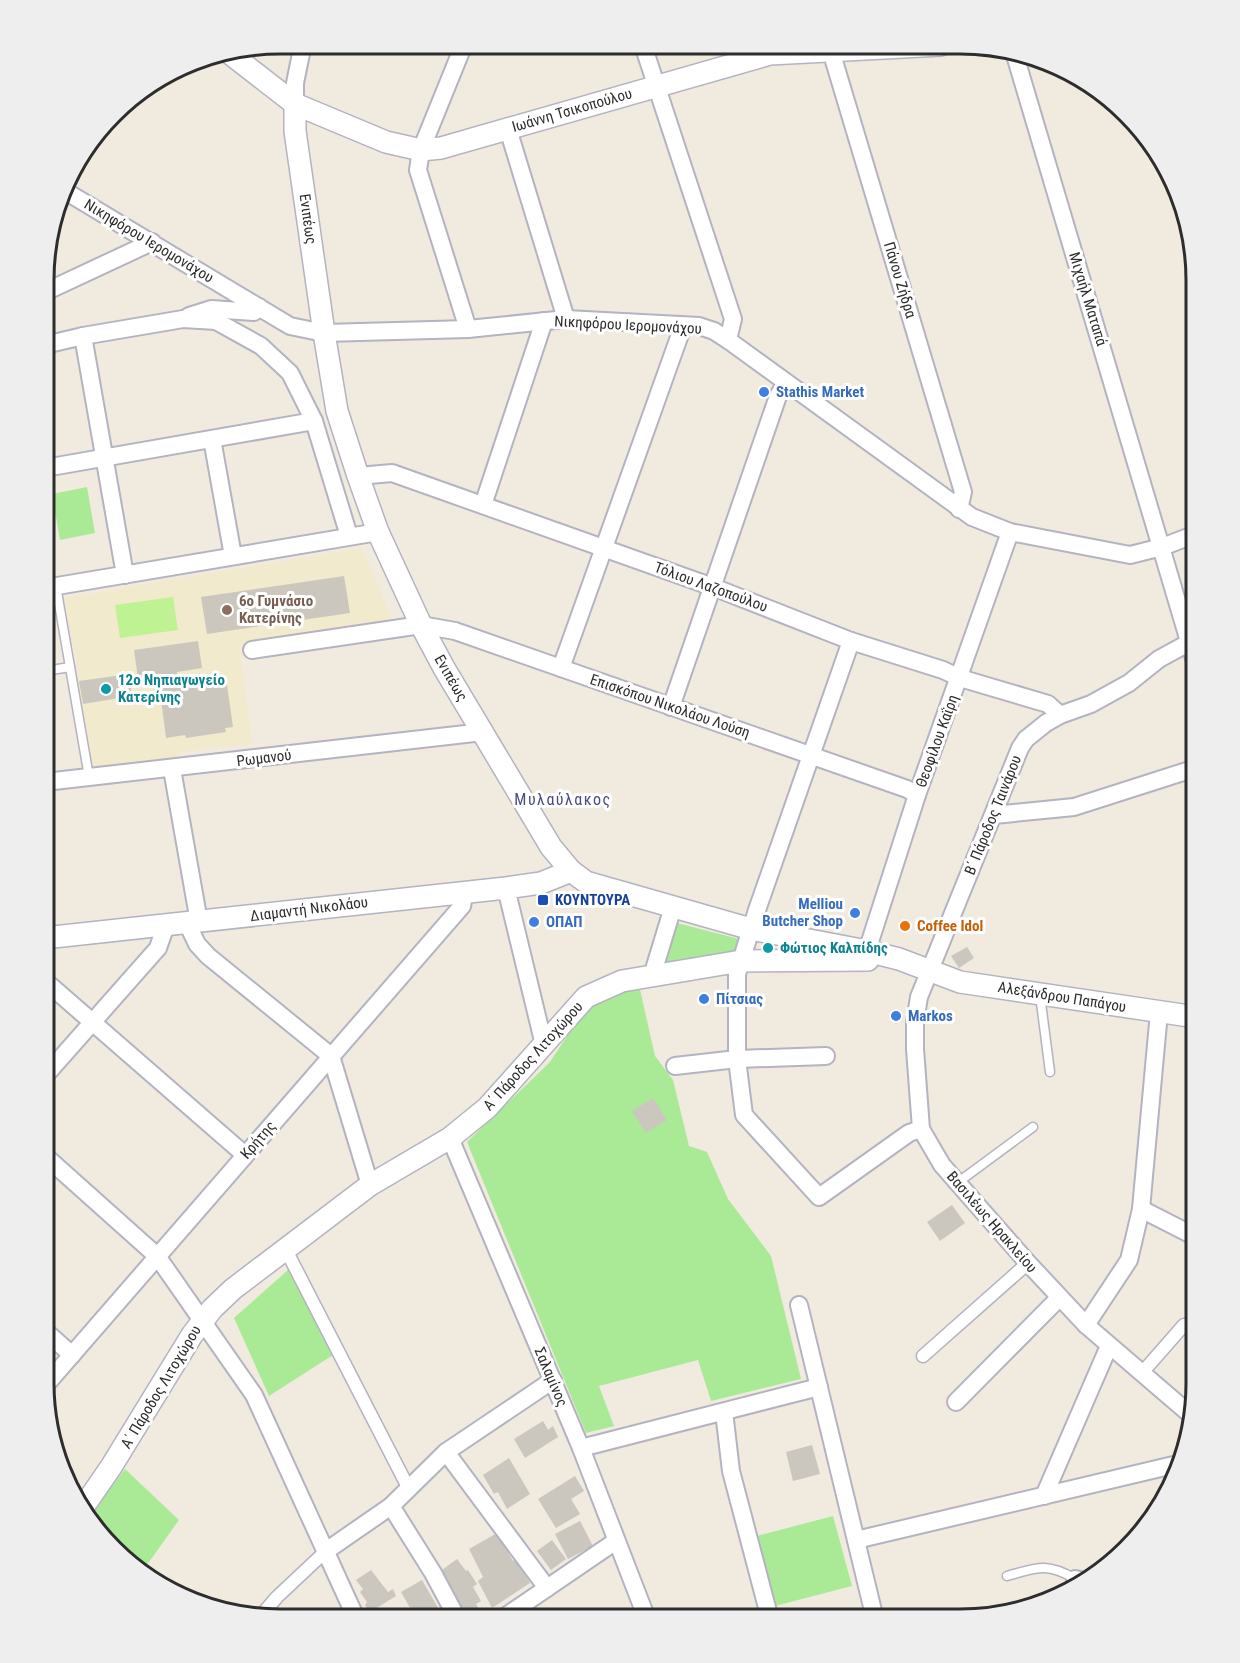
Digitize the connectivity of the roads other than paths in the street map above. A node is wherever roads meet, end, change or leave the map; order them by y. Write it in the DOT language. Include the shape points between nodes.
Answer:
graph roads {
  1 [pos="301,54"];
  2 [pos="460,54"];
  3 [pos="647,54"];
  4 [pos="755,54"];
  5 [pos="832,54"];
  6 [pos="236,58"];
  7 [pos="1017,62"];
  8 [pos="657,86"];
  9 [pos="295,104"];
  10 [pos="508,129"];
  11 [pos="421,150"];
  12 [pos="71,194"];
  13 [pos="152,242"];
  14 [pos="54,288"];
  15 [pos="259,307"];
  16 [pos="183,319"];
  17 [pos="566,319"];
  18 [pos="544,321"];
  19 [pos="683,326"];
  20 [pos="468,329"];
  21 [pos="324,333"];
  22 [pos="83,336"];
  23 [pos="728,340"];
  24 [pos="54,343"];
  25 [pos="786,383"];
  26 [pos="314,421"];
  27 [pos="212,439"];
  28 [pos="103,458"];
  29 [pos="54,466"];
  30 [pos="358,476"];
  31 [pos="483,505"];
  32 [pos="959,509"];
  33 [pos="378,532"];
  34 [pos="1010,532"];
  35 [pos="349,536"];
  36 [pos="1186,538"];
  37 [pos="1162,547"];
  38 [pos="603,548"];
  39 [pos="233,556"];
  40 [pos="125,575"];
  41 [pos="54,586"];
  42 [pos="713,587"];
  43 [pos="54,603"];
  44 [pos="421,625"];
  45 [pos="1186,628"];
  46 [pos="851,640"];
  47 [pos="1186,644"];
  48 [pos="252,650"];
  49 [pos="70,667"];
  50 [pos="561,668"];
  51 [pos="54,670"];
  52 [pos="960,678"];
  53 [pos="671,706"];
  54 [pos="1060,716"];
  55 [pos="483,732"];
  56 [pos="811,755"];
  57 [pos="172,769"];
  58 [pos="1186,771"];
  59 [pos="89,777"];
  60 [pos="54,781"];
  61 [pos="917,795"];
  62 [pos="994,815"];
  63 [pos="571,872"];
  64 [pos="506,888"];
  65 [pos="465,891"];
  66 [pos="673,907"];
  67 [pos="193,922"];
  68 [pos="166,925"];
  69 [pos="751,929"];
  70 [pos="54,937"];
  71 [pos="867,951"];
  72 [pos="899,959"];
  73 [pos="741,961"];
  74 [pos="929,970"];
  75 [pos="652,976"];
  76 [pos="54,989"];
  77 [pos="1040,994"];
  78 [pos="1159,1012"];
  79 [pos="1186,1016"];
  80 [pos="92,1022"];
  81 [pos="544,1045"];
  82 [pos="331,1056"];
  83 [pos="826,1056"];
  84 [pos="737,1059"];
  85 [pos="54,1066"];
  86 [pos="675,1066"];
  87 [pos="1050,1072"];
  88 [pos="1033,1127"];
  89 [pos="921,1129"];
  90 [pos="450,1138"];
  91 [pos="245,1155"];
  92 [pos="54,1164"];
  93 [pos="957,1183"];
  94 [pos="370,1185"];
  95 [pos="1141,1209"];
  96 [pos="1186,1232"];
  97 [pos="286,1250"];
  98 [pos="157,1256"];
  99 [pos="1028,1263"];
  100 [pos="1059,1298"];
  101 [pos="799,1305"];
  102 [pos="201,1320"];
  103 [pos="1086,1324"];
  104 [pos="1184,1325"];
  105 [pos="54,1339"];
  106 [pos="1109,1346"];
  107 [pos="72,1355"];
  108 [pos="923,1356"];
  109 [pos="1141,1374"];
  110 [pos="54,1376"];
  111 [pos="553,1380"];
  112 [pos="819,1387"];
  113 [pos="956,1402"];
  114 [pos="1184,1410"];
  115 [pos="723,1412"];
  116 [pos="581,1448"];
  117 [pos="446,1452"];
  118 [pos="1170,1466"];
  119 [pos="409,1489"];
  120 [pos="1044,1496"];
  121 [pos="87,1501"];
  122 [pos="391,1506"];
  123 [pos="856,1540"];
  124 [pos="616,1541"];
  125 [pos="326,1551"];
  126 [pos="1007,1576"];
  127 [pos="1074,1579"];
  128 [pos="547,1588"];
  129 [pos="267,1609"];
  130 [pos="352,1609"];
  131 [pos="452,1609"];
  132 [pos="516,1609"];
  133 [pos="643,1609"];
  134 [pos="768,1609"];
  135 [pos="873,1609"];
  1 -- 9 [label="street"];
  2 -- 11 [label="street"];
  3 -- 8 [label="street"];
  4 -- 8 [label="street, Ιωάννη Τσικοπούλου"];
  5 -- 32 [label="street, Πάνου Ζήδρα" via="963,492"];
  6 -- 9 [label="street, Ιωάννη Τσικοπούλου"];
  7 -- 37 [label="street, Μιχαήλ Ματαπά"];
  8 -- 10 [label="street, Ιωάννη Τσικοπούλου"];
  8 -- 23 [label="street" via="733,319"];
  9 -- 11 [label="street, Ιωάννη Τσικοπούλου" via="386,142"];
  9 -- 21 [label="street, Ενιπέως" via="295,131"];
  10 -- 11 [label="street, Ιωάννη Τσικοπούλου"];
  10 -- 17 [label="street"];
  11 -- 20 [label="street" via="418,170"];
  12 -- 13 [label="street, Νικηφόρου Ιερομονάχου"];
  13 -- 14 [label="street"];
  13 -- 15 [label="street, Νικηφόρου Ιερομονάχου"];
  15 -- 16 [label="street" via="254,312 211,309"];
  15 -- 21 [label="street, Νικηφόρου Ιερομονάχου" via="290,326"];
  16 -- 22 [label="street"];
  16 -- 26 [label="street" via="216,321 261,346 290,373"];
  17 -- 18 [label="street, Νικηφόρου Ιερομονάχου"];
  17 -- 19 [label="street, Νικηφόρου Ιερομονάχου"];
  18 -- 20 [label="street, Νικηφόρου Ιερομονάχου"];
  18 -- 31 [label="street"];
  19 -- 23 [label="street, Νικηφόρου Ιερομονάχου" via="714,330"];
  19 -- 38 [label="street"];
  20 -- 21 [label="street, Νικηφόρου Ιερομονάχου"];
  21 -- 30 [label="street, Ενιπέως" via="337,411"];
  22 -- 24 [label="street"];
  22 -- 28 [label="street"];
  23 -- 25 [label="street, Νικηφόρου Ιερομονάχου"];
  25 -- 32 [label="street, Νικηφόρου Ιερομονάχου"];
  25 -- 42 [label="street" via="778,396"];
  26 -- 27 [label="street"];
  26 -- 35 [label="street"];
  27 -- 28 [label="street"];
  27 -- 39 [label="street"];
  28 -- 29 [label="street"];
  28 -- 40 [label="street"];
  30 -- 31 [label="street, Τόλιου Λαζοπούλου" via="392,473"];
  30 -- 33 [label="street, Ενιπέως"];
  31 -- 38 [label="street, Τόλιου Λαζοπούλου"];
  32 -- 34 [label="street, Νικηφόρου Ιερομονάχου"];
  33 -- 35 [label="street"];
  33 -- 44 [label="street, Ενιπέως"];
  34 -- 37 [label="street, Νικηφόρου Ιερομονάχου" via="1130,555"];
  34 -- 52 [label="street, Θεοφίλου Καΐρη"];
  35 -- 39 [label="street"];
  36 -- 37 [label="street, Νικηφόρου Ιερομονάχου"];
  37 -- 45 [label="street, Μιχαήλ Ματαπά"];
  38 -- 42 [label="street, Τόλιου Λαζοπούλου"];
  38 -- 50 [label="street"];
  39 -- 40 [label="street"];
  40 -- 41 [label="street"];
  42 -- 46 [label="street, Τόλιου Λαζοπούλου"];
  42 -- 53 [label="street"];
  43 -- 49 [label="lane"];
  44 -- 48 [label="street, Επισκόπου Νικολάου Λούση"];
  44 -- 50 [label="street, Επισκόπου Νικολάου Λούση" via="455,631"];
  44 -- 55 [label="street, Ενιπέως"];
  46 -- 52 [label="street, Τόλιου Λαζοπούλου"];
  46 -- 56 [label="street"];
  47 -- 54 [label="street, Β΄ Πάροδος Ταινάρου" via="1091,704"];
  49 -- 51 [label="lane"];
  49 -- 59 [label="lane"];
  50 -- 53 [label="street, Επισκόπου Νικολάου Λούση"];
  52 -- 54 [label="street, Τόλιου Λαζοπούλου" via="1048,704"];
  52 -- 61 [label="street, Θεοφίλου Καΐρη"];
  53 -- 56 [label="street, Επισκόπου Νικολάου Λούση"];
  54 -- 62 [label="street, Β΄ Πάροδος Ταινάρου" via="1026,739 1020,748"];
  55 -- 57 [label="street, Ρωμανού"];
  55 -- 63 [label="street, Ενιπέως" via="551,847"];
  56 -- 61 [label="street, Επισκόπου Νικολάου Λούση"];
  56 -- 69 [label="street"];
  57 -- 59 [label="street, Ρωμανού"];
  57 -- 67 [label="street"];
  58 -- 62 [label="street" via="1074,807"];
  59 -- 60 [label="street, Ρωμανού"];
  61 -- 71 [label="street, Θεοφίλου Καΐρη"];
  62 -- 74 [label="street, Β΄ Πάροδος Ταινάρου"];
  63 -- 64 [label="street, Διαμαντή Νικολάου"];
  63 -- 66 [label="street, Ενιπέως" via="586,882"];
  64 -- 65 [label="street, Διαμαντή Νικολάου"];
  64 -- 81 [label="street"];
  65 -- 67 [label="street, Διαμαντή Νικολάου"];
  65 -- 82 [label="street, Κρήτης" via="462,906"];
  66 -- 69 [label="street, Ενιπέως"];
  66 -- 75 [label="street"];
  67 -- 68 [label="street, Διαμαντή Νικολάου"];
  67 -- 82 [label="street" via="197,944 208,956"];
  68 -- 70 [label="street, Διαμαντή Νικολάου"];
  68 -- 80 [label="street" via="158,948"];
  69 -- 71 [label="street, Ενιπέως"];
  69 -- 73 [label="street"];
  71 -- 72 [label="street, Ενιπέως"];
  72 -- 73 [label="street, Α΄ Πάροδος Λιτοχώρου"];
  72 -- 74 [label="street, Ενιπέως"];
  73 -- 75 [label="street, Α΄ Πάροδος Λιτοχώρου"];
  73 -- 84 [label="street" via="737,974"];
  74 -- 77 [label="street, Αλεξάνδρου Παπάγου" via="960,982"];
  74 -- 89 [label="street, Βασιλέως Ηρακλείου" via="915,1022"];
  75 -- 81 [label="street, Α΄ Πάροδος Λιτοχώρου" via="622,981 586,997"];
  76 -- 80 [label="street"];
  77 -- 78 [label="street, Αλεξάνδρου Παπάγου"];
  77 -- 87 [label="lane"];
  78 -- 79 [label="street, Αλεξάνδρου Παπάγου"];
  78 -- 95 [label="street"];
  80 -- 85 [label="street"];
  80 -- 91 [label="street"];
  81 -- 90 [label="street, Α΄ Πάροδος Λιτοχώρου" via="487,1108"];
  82 -- 91 [label="street, Κρήτης"];
  82 -- 94 [label="street"];
  83 -- 84 [label="street"];
  84 -- 86 [label="street"];
  84 -- 89 [label="street" via="744,1115 819,1197 909,1133"];
  88 -- 93 [label="lane"];
  89 -- 93 [label="street, Βασιλέως Ηρακλείου"];
  90 -- 94 [label="street, Α΄ Πάροδος Λιτοχώρου"];
  90 -- 111 [label="street, Σαλαμίνος"];
  91 -- 98 [label="street, Κρήτης"];
  92 -- 98 [label="street"];
  93 -- 99 [label="street, Βασιλέως Ηρακλείου"];
  94 -- 97 [label="street, Α΄ Πάροδος Λιτοχώρου"];
  95 -- 96 [label="street"];
  95 -- 103 [label="street" via="1129,1260"];
  97 -- 102 [label="street, Α΄ Πάροδος Λιτοχώρου" via="233,1289"];
  97 -- 119 [label="street"];
  98 -- 102 [label="street"];
  98 -- 107 [label="street, Κρήτης"];
  99 -- 100 [label="street, Βασιλέως Ηρακλείου"];
  99 -- 108 [label="street"];
  100 -- 103 [label="street, Βασιλέως Ηρακλείου"];
  100 -- 113 [label="street"];
  101 -- 112 [label="street"];
  102 -- 121 [label="street, Α΄ Πάροδος Λιτοχώρου"];
  102 -- 125 [label="street" via="254,1395"];
  103 -- 106 [label="street, Βασιλέως Ηρακλείου"];
  104 -- 109 [label="street"];
  105 -- 107 [label="street"];
  106 -- 109 [label="street, Βασιλέως Ηρακλείου"];
  106 -- 120 [label="street"];
  107 -- 110 [label="street, Κρήτης"];
  109 -- 114 [label="street, Βασιλέως Ηρακλείου"];
  111 -- 116 [label="street, Σαλαμίνος"];
  111 -- 117 [label="street"];
  112 -- 115 [label="street"];
  112 -- 123 [label="street"];
  115 -- 116 [label="street"];
  115 -- 134 [label="street" via="731,1471"];
  116 -- 124 [label="street, Σαλαμίνος"];
  117 -- 119 [label="street"];
  117 -- 128 [label="street"];
  118 -- 120 [label="street"];
  119 -- 122 [label="street"];
  120 -- 123 [label="street"];
  122 -- 125 [label="street"];
  122 -- 131 [label="street"];
  123 -- 135 [label="street"];
  124 -- 128 [label="street"];
  124 -- 133 [label="street, Σαλαμίνος"];
  125 -- 129 [label="street"];
  125 -- 130 [label="street"];
  126 -- 127 [label="lane" via="1048,1567"];
  128 -- 132 [label="street"];
}
